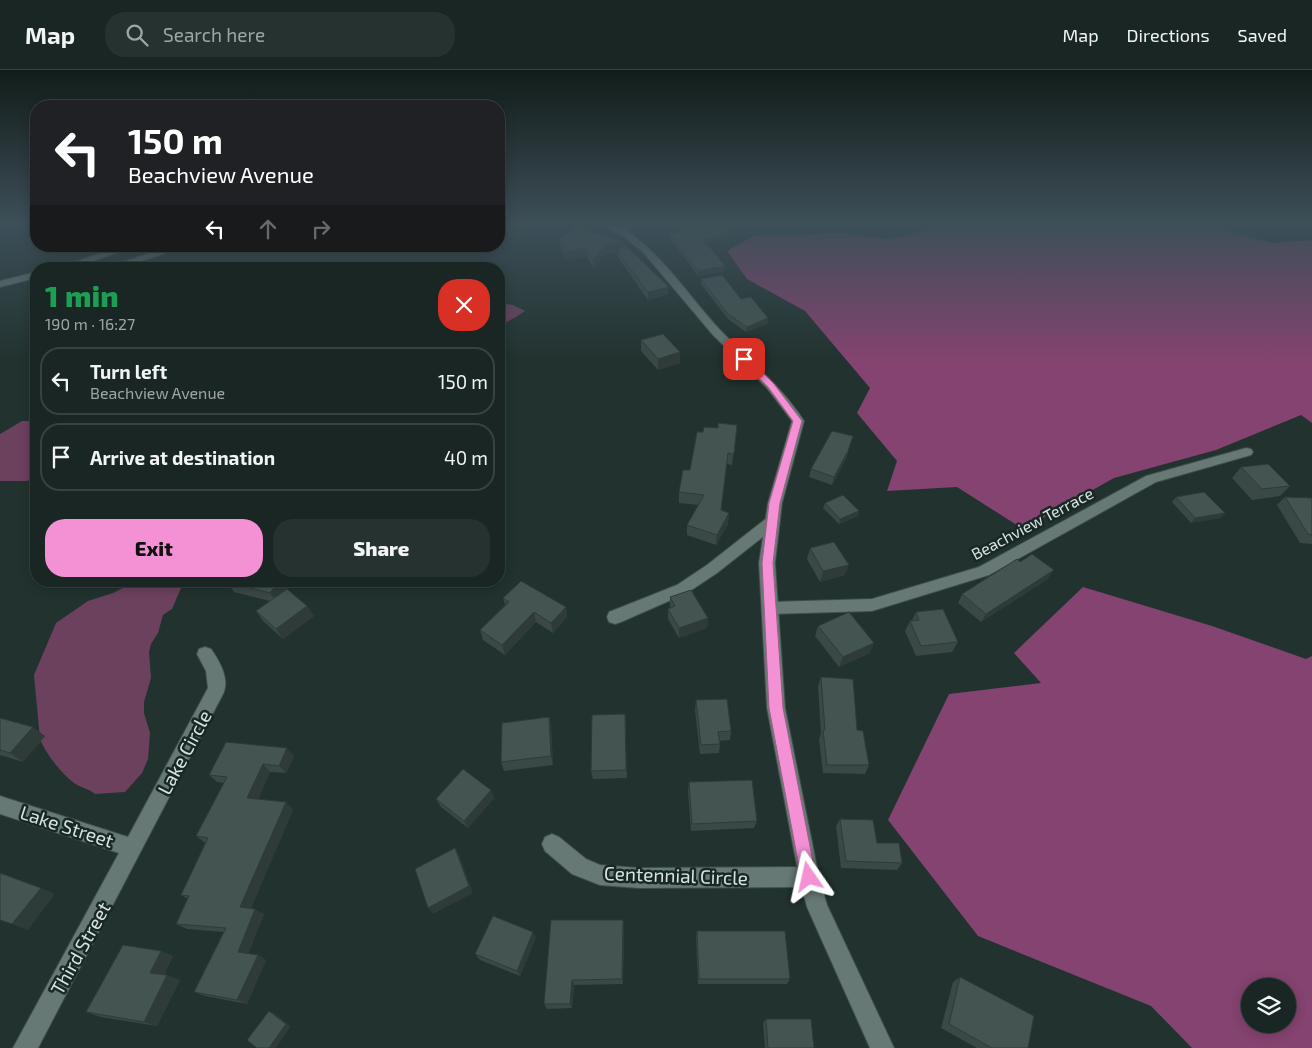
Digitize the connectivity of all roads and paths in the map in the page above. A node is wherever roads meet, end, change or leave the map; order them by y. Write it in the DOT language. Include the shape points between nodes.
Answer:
graph roads {
  1 [pos="663,270"];
  2 [pos="30,276"];
  3 [pos="0,284"];
  4 [pos="1246,452"];
  5 [pos="773,521"];
  6 [pos="770,608"];
  7 [pos="615,617"];
  8 [pos="205,654"];
  9 [pos="0,805"];
  10 [pos="552,844"];
  11 [pos="133,848"];
  12 [pos="809,877"];
  13 [pos="25,1048"];
  14 [pos="882,1048"];
  1 -- 5 [label="street" via="717,333 771,386 798,421"];
  2 -- 3 [label="street"];
  4 -- 6 [label="street, Beachview Terrace" via="1151,479 984,571 872,606"];
  5 -- 6 [label="street" via="767,563"];
  5 -- 7 [label="street" via="682,589"];
  6 -- 12 [label="street" via="776,708"];
  8 -- 11 [label="street, Lake Circle" via="214,666 217,689"];
  9 -- 11 [label="street, Lake Street"];
  10 -- 12 [label="street, Centennial Circle" via="579,867 600,875 639,878"];
  11 -- 13 [label="street, Third Street"];
  12 -- 14 [label="street" via="817,907"];
}
